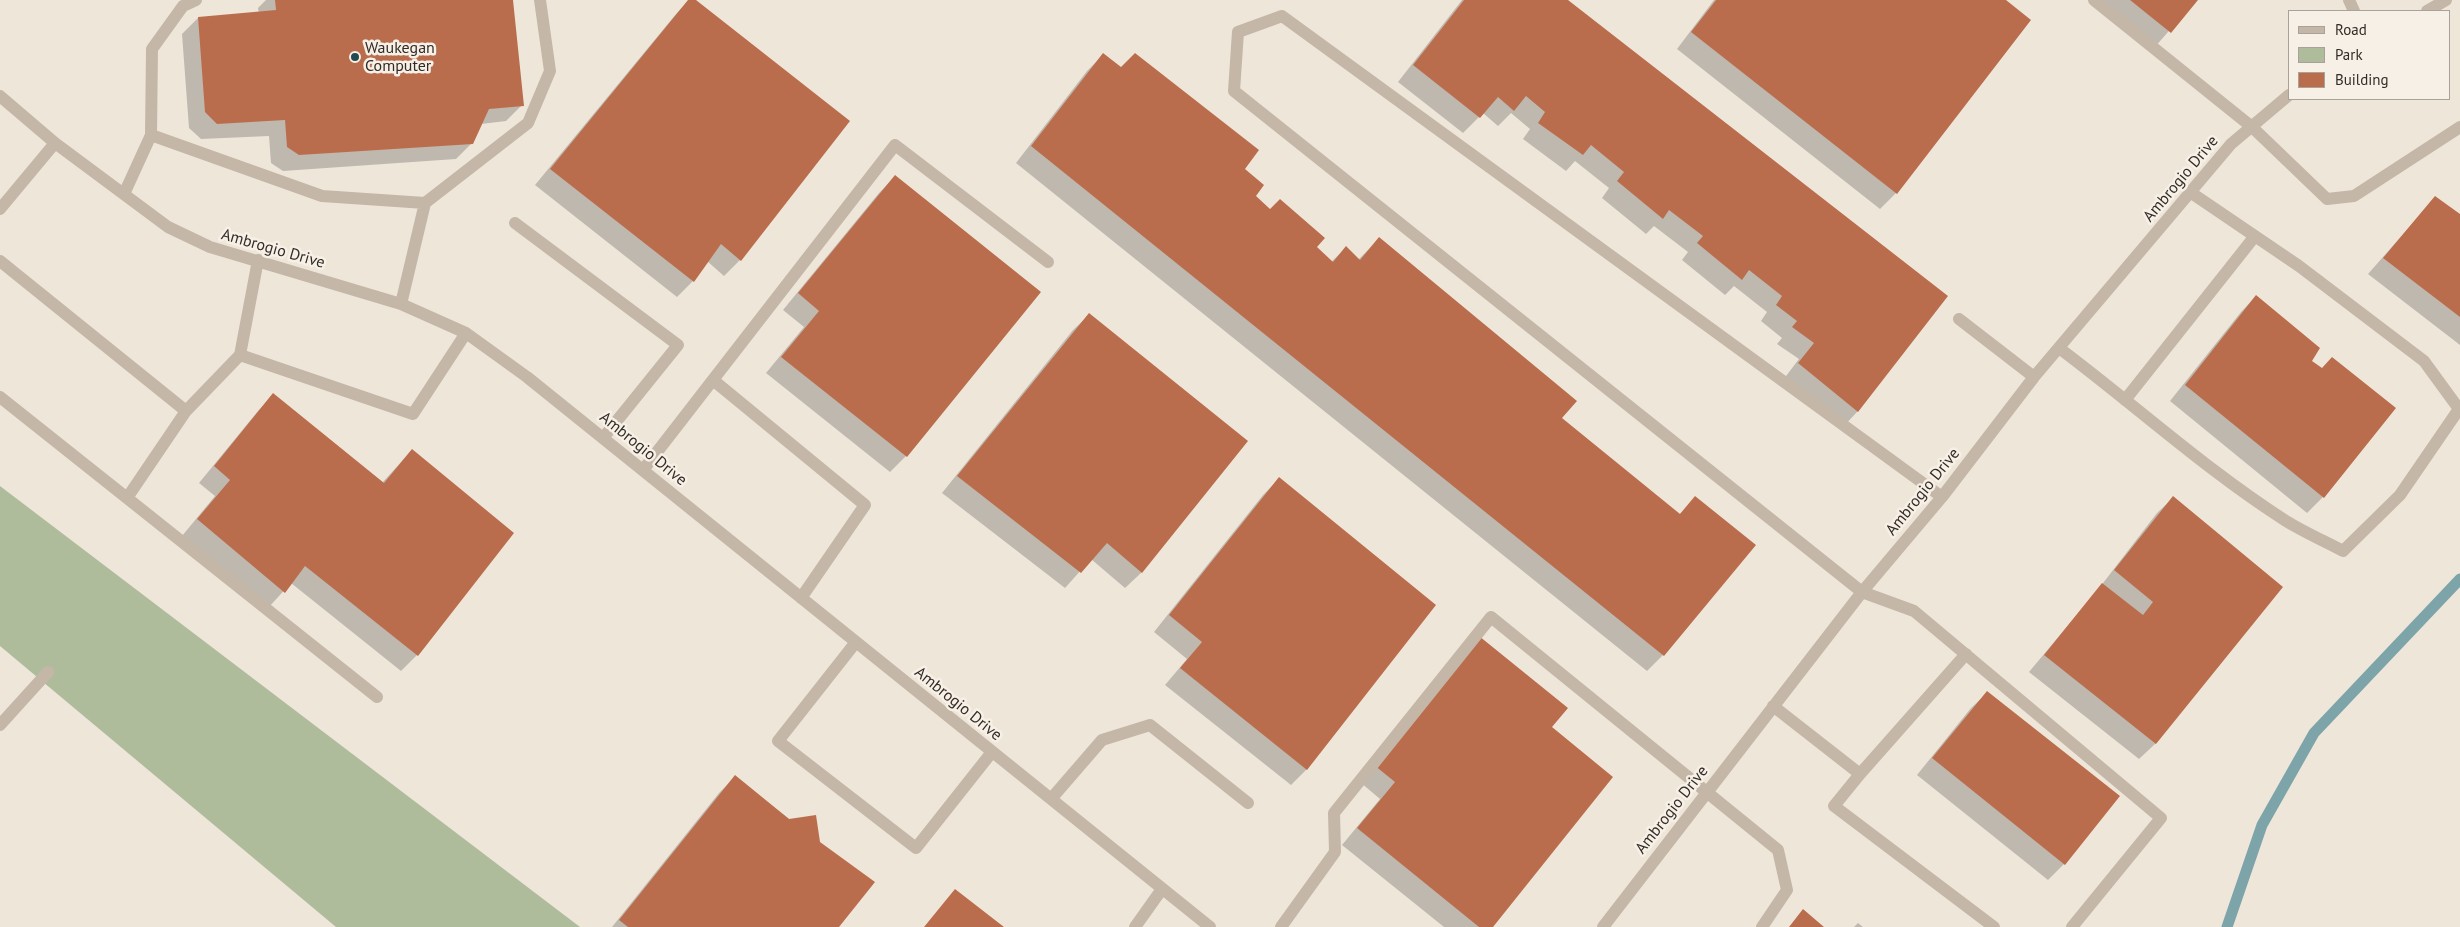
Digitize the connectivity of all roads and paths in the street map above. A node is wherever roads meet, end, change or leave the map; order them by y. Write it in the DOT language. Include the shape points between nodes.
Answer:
graph roads {
  1 [pos="196,0"];
  2 [pos="540,0"];
  3 [pos="2094,0"];
  4 [pos="2446,0"];
  5 [pos="2429,10"];
  6 [pos="0,96"];
  7 [pos="2288,96"];
  8 [pos="2252,127"];
  9 [pos="2460,127"];
  10 [pos="150,135"];
  11 [pos="55,143"];
  12 [pos="2190,192"];
  13 [pos="124,194"];
  14 [pos="425,203"];
  15 [pos="0,209"];
  16 [pos="515,223"];
  17 [pos="2254,236"];
  18 [pos="258,260"];
  19 [pos="0,261"];
  20 [pos="1048,262"];
  21 [pos="401,304"];
  22 [pos="1959,319"];
  23 [pos="466,333"];
  24 [pos="2059,348"];
  25 [pos="240,355"];
  26 [pos="2034,377"];
  27 [pos="713,380"];
  28 [pos="0,397"];
  29 [pos="2125,400"];
  30 [pos="186,411"];
  31 [pos="603,438"];
  32 [pos="643,470"];
  33 [pos="1942,497"];
  34 [pos="126,498"];
  35 [pos="1862,592"];
  36 [pos="801,598"];
  37 [pos="856,642"];
  38 [pos="1966,654"];
  39 [pos="48,672"];
  40 [pos="378,697"];
  41 [pos="1773,706"];
  42 [pos="0,725"];
  43 [pos="992,752"];
  44 [pos="1860,774"];
  45 [pos="1706,794"];
  46 [pos="1051,800"];
  47 [pos="1248,803"];
  48 [pos="1162,889"];
  49 [pos="1135,927"];
  50 [pos="1210,927"];
  51 [pos="1281,927"];
  52 [pos="1603,927"];
  53 [pos="1762,927"];
  54 [pos="1994,927"];
  55 [pos="2072,927"];
  1 -- 10 [label="street" via="183,6 152,48"];
  2 -- 14 [label="street" via="550,71 528,123"];
  3 -- 8 [label="street"];
  4 -- 5 [label="street"];
  6 -- 11 [label="street, Ambrogio Drive"];
  7 -- 8 [label="street, Ambrogio Drive"];
  8 -- 9 [label="street" via="2327,199 2354,196"];
  8 -- 12 [label="street, Ambrogio Drive" via="2232,144"];
  10 -- 13 [label="street"];
  10 -- 14 [label="street" via="322,196"];
  11 -- 13 [label="street, Ambrogio Drive"];
  11 -- 15 [label="street"];
  12 -- 17 [label="street"];
  12 -- 24 [label="street, Ambrogio Drive"];
  13 -- 18 [label="street, Ambrogio Drive" via="168,227 210,247"];
  14 -- 21 [label="street"];
  16 -- 31 [label="street" via="678,345"];
  17 -- 29 [label="street"];
  17 -- 29 [label="street" via="2424,361 2458,409 2400,495 2343,552 2286,521 2162,431"];
  18 -- 21 [label="street, Ambrogio Drive"];
  18 -- 25 [label="street"];
  19 -- 30 [label="street"];
  20 -- 27 [label="street" via="895,145"];
  21 -- 23 [label="street, Ambrogio Drive"];
  22 -- 26 [label="street"];
  23 -- 25 [label="street" via="413,414"];
  23 -- 31 [label="street, Ambrogio Drive"];
  24 -- 26 [label="street, Ambrogio Drive"];
  24 -- 29 [label="street"];
  25 -- 30 [label="street"];
  26 -- 33 [label="street, Ambrogio Drive"];
  27 -- 32 [label="street"];
  27 -- 36 [label="street" via="865,505"];
  28 -- 34 [label="street"];
  30 -- 34 [label="street"];
  31 -- 32 [label="street, Ambrogio Drive"];
  32 -- 36 [label="street, Ambrogio Drive"];
  33 -- 35 [label="street, Ambrogio Drive"];
  33 -- 35 [label="street" via="1282,16 1238,32 1234,91"];
  34 -- 40 [label="street"];
  35 -- 38 [label="street" via="1914,611"];
  35 -- 41 [label="street, Ambrogio Drive"];
  36 -- 37 [label="street, Ambrogio Drive"];
  37 -- 43 [label="street, Ambrogio Drive"];
  37 -- 43 [label="street" via="778,741 916,848"];
  38 -- 44 [label="street"];
  38 -- 55 [label="street" via="2161,818"];
  39 -- 42 [label="street"];
  41 -- 44 [label="street"];
  41 -- 45 [label="street, Ambrogio Drive"];
  43 -- 46 [label="street, Ambrogio Drive"];
  44 -- 54 [label="street" via="1834,806"];
  45 -- 51 [label="street" via="1491,617 1334,813 1335,852"];
  45 -- 52 [label="street, Ambrogio Drive"];
  45 -- 53 [label="street" via="1778,850 1787,890"];
  46 -- 47 [label="street" via="1102,740 1150,725"];
  46 -- 48 [label="street, Ambrogio Drive"];
  48 -- 49 [label="street"];
  48 -- 50 [label="street, Ambrogio Drive"];
}
